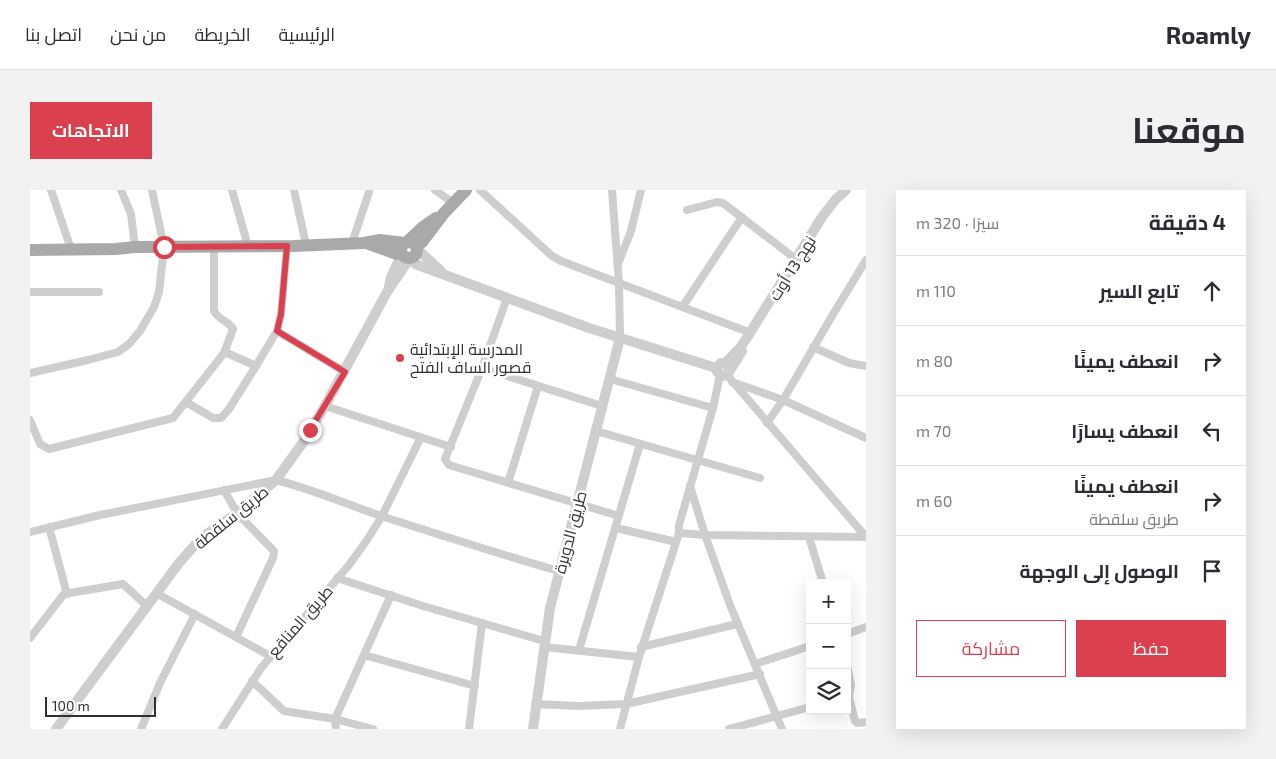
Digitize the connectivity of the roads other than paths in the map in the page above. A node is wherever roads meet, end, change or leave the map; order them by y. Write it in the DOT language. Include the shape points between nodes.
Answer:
graph roads {
  1 [pos="51,190"];
  2 [pos="121,190"];
  3 [pos="152,190"];
  4 [pos="232,190"];
  5 [pos="294,190"];
  6 [pos="435,190"];
  7 [pos="466,190"];
  8 [pos="480,190"];
  9 [pos="612,190"];
  10 [pos="641,190"];
  11 [pos="846,190"];
  12 [pos="369,192"];
  13 [pos="837,195"];
  14 [pos="453,202"];
  15 [pos="688,210"];
  16 [pos="742,217"];
  17 [pos="358,243"];
  18 [pos="306,245"];
  19 [pos="135,246"];
  20 [pos="214,246"];
  21 [pos="248,246"];
  22 [pos="287,246"];
  23 [pos="164,247"];
  24 [pos="71,249"];
  25 [pos="30,250"];
  26 [pos="409,250"];
  27 [pos="797,260"];
  28 [pos="866,260"];
  29 [pos="617,266"];
  30 [pos="619,284"];
  31 [pos="30,292"];
  32 [pos="99,292"];
  33 [pos="508,298"];
  34 [pos="683,306"];
  35 [pos="277,331"];
  36 [pos="750,335"];
  37 [pos="620,338"];
  38 [pos="814,347"];
  39 [pos="224,353"];
  40 [pos="256,366"];
  41 [pos="866,366"];
  42 [pos="482,368"];
  43 [pos="345,372"];
  44 [pos="725,372"];
  45 [pos="30,373"];
  46 [pos="610,379"];
  47 [pos="538,386"];
  48 [pos="783,400"];
  49 [pos="186,402"];
  50 [pos="325,406"];
  51 [pos="602,406"];
  52 [pos="713,408"];
  53 [pos="30,420"];
  54 [pos="767,423"];
  55 [pos="596,431"];
  56 [pos="421,437"];
  57 [pos="866,438"];
  58 [pos="640,444"];
  59 [pos="451,447"];
  60 [pos="698,460"];
  61 [pos="760,478"];
  62 [pos="276,480"];
  63 [pos="508,483"];
  64 [pos="690,486"];
  65 [pos="224,490"];
  66 [pos="577,504"];
  67 [pos="237,513"];
  68 [pos="382,516"];
  69 [pos="620,516"];
  70 [pos="48,527"];
  71 [pos="616,528"];
  72 [pos="30,532"];
  73 [pos="679,533"];
  74 [pos="705,535"];
  75 [pos="809,537"];
  76 [pos="866,537"];
  77 [pos="676,542"];
  78 [pos="559,572"];
  79 [pos="337,578"];
  80 [pos="823,579"];
  81 [pos="156,593"];
  82 [pos="67,594"];
  83 [pos="391,596"];
  84 [pos="147,606"];
  85 [pos="195,614"];
  86 [pos="482,623"];
  87 [pos="738,624"];
  88 [pos="866,627"];
  89 [pos="851,633"];
  90 [pos="236,637"];
  91 [pos="30,638"];
  92 [pos="544,644"];
  93 [pos="641,647"];
  94 [pos="806,647"];
  95 [pos="579,650"];
  96 [pos="364,654"];
  97 [pos="270,656"];
  98 [pos="640,657"];
  99 [pos="755,664"];
  100 [pos="760,674"];
  101 [pos="252,681"];
  102 [pos="475,686"];
  103 [pos="535,704"];
  104 [pos="626,704"];
  105 [pos="806,708"];
  106 [pos="851,708"];
  107 [pos="778,716"];
  108 [pos="335,719"];
  109 [pos="866,722"];
  110 [pos="56,729"];
  111 [pos="141,729"];
  112 [pos="222,729"];
  113 [pos="336,729"];
  114 [pos="373,729"];
  115 [pos="469,729"];
  116 [pos="533,729"];
  117 [pos="620,729"];
  118 [pos="729,729"];
  119 [pos="782,729"];
  1 -- 24 [label="street"];
  2 -- 19 [label="street" via="131,214"];
  3 -- 23 [label="street"];
  4 -- 21 [label="street"];
  5 -- 18 [label="street"];
  6 -- 14 [label="street"];
  7 -- 14 [label="main road"];
  8 -- 30 [label="street" via="552,256"];
  9 -- 29 [label="street"];
  10 -- 29 [label="street" via="631,231"];
  11 -- 13 [label="street, نهج 13 أوت"];
  12 -- 17 [label="street"];
  13 -- 27 [label="street, نهج 13 أوت"];
  14 -- 26 [label="main road" via="422,242"];
  15 -- 16 [label="street" via="720,202"];
  16 -- 27 [label="street"];
  16 -- 34 [label="street"];
  17 -- 18 [label="main road"];
  17 -- 26 [label="main road" via="380,240"];
  18 -- 22 [label="main road"];
  19 -- 23 [label="main road"];
  19 -- 24 [label="main road"];
  20 -- 21 [label="main road"];
  20 -- 23 [label="main road"];
  20 -- 39 [label="street" via="214,311 233,329"];
  21 -- 22 [label="main road"];
  22 -- 35 [label="street"];
  23 -- 45 [label="street" via="160,292 154,307 129,344 118,352"];
  24 -- 25 [label="main road"];
  26 -- 33 [label="street" via="416,264"];
  26 -- 43 [label="street, طريق سلقطة" via="391,277 387,292"];
  27 -- 36 [label="street, نهج 13 أوت"];
  28 -- 38 [label="street"];
  29 -- 30 [label="street"];
  30 -- 34 [label="street"];
  30 -- 37 [label="street"];
  31 -- 32 [label="street"];
  33 -- 37 [label="street"];
  33 -- 42 [label="street"];
  34 -- 36 [label="street"];
  35 -- 40 [label="street"];
  35 -- 43 [label="street"];
  36 -- 44 [label="street, نهج 13 أوت"];
  37 -- 44 [label="street"];
  37 -- 46 [label="street, طريق الدويرة"];
  38 -- 41 [label="street" via="849,363"];
  38 -- 48 [label="street"];
  39 -- 40 [label="street"];
  39 -- 49 [label="street"];
  40 -- 49 [label="street" via="221,418 213,418"];
  42 -- 47 [label="street"];
  42 -- 59 [label="street"];
  43 -- 50 [label="street, طريق سلقطة"];
  44 -- 48 [label="street"];
  44 -- 52 [label="street"];
  44 -- 54 [label="street"];
  46 -- 51 [label="street, طريق الدويرة"];
  46 -- 52 [label="street"];
  47 -- 51 [label="street"];
  47 -- 63 [label="street"];
  48 -- 54 [label="street"];
  48 -- 57 [label="street"];
  49 -- 53 [label="street" via="171,419 49,448 40,444"];
  50 -- 56 [label="street"];
  50 -- 62 [label="street, طريق سلقطة"];
  51 -- 55 [label="street, طريق الدويرة"];
  52 -- 60 [label="street"];
  54 -- 76 [label="street"];
  55 -- 58 [label="street"];
  55 -- 66 [label="street, طريق الدويرة"];
  56 -- 59 [label="street"];
  56 -- 68 [label="street, طريق المناقع"];
  58 -- 60 [label="street"];
  58 -- 69 [label="street"];
  59 -- 63 [label="street" via="445,459 449,465"];
  60 -- 61 [label="street"];
  60 -- 64 [label="street"];
  62 -- 65 [label="street"];
  62 -- 67 [label="street, طريق سلقطة"];
  62 -- 68 [label="street"];
  63 -- 66 [label="street"];
  64 -- 73 [label="street"];
  64 -- 74 [label="street"];
  65 -- 67 [label="street"];
  65 -- 70 [label="street"];
  66 -- 69 [label="street"];
  66 -- 78 [label="street, طريق الدويرة"];
  67 -- 81 [label="street, طريق سلقطة" via="201,538"];
  67 -- 90 [label="street" via="274,551"];
  68 -- 78 [label="street"];
  68 -- 79 [label="street, طريق المناقع"];
  69 -- 71 [label="street"];
  70 -- 72 [label="street"];
  70 -- 82 [label="street"];
  71 -- 77 [label="street"];
  71 -- 95 [label="street"];
  73 -- 74 [label="street"];
  73 -- 77 [label="street"];
  74 -- 75 [label="street"];
  74 -- 87 [label="street"];
  75 -- 76 [label="street"];
  75 -- 80 [label="street"];
  77 -- 93 [label="street"];
  78 -- 92 [label="street, طريق الدويرة"];
  79 -- 83 [label="street"];
  79 -- 97 [label="street, طريق المناقع"];
  81 -- 84 [label="street, طريق سلقطة"];
  81 -- 85 [label="street"];
  82 -- 84 [label="street" via="122,584"];
  82 -- 91 [label="street"];
  83 -- 86 [label="street"];
  83 -- 96 [label="street"];
  84 -- 110 [label="street, طريق سلقطة"];
  85 -- 90 [label="street"];
  85 -- 111 [label="street"];
  86 -- 92 [label="street"];
  86 -- 102 [label="street"];
  87 -- 93 [label="street"];
  87 -- 99 [label="street"];
  88 -- 89 [label="street"];
  90 -- 97 [label="street"];
  92 -- 95 [label="street"];
  92 -- 103 [label="street, طريق الدويرة"];
  93 -- 98 [label="street"];
  94 -- 99 [label="street"];
  95 -- 98 [label="street"];
  96 -- 102 [label="street"];
  96 -- 108 [label="street"];
  97 -- 101 [label="street, طريق المناقع"];
  98 -- 104 [label="street"];
  99 -- 100 [label="street"];
  100 -- 104 [label="street"];
  100 -- 107 [label="street"];
  101 -- 108 [label="street" via="284,711"];
  101 -- 112 [label="street, طريق المناقع"];
  102 -- 115 [label="street"];
  103 -- 104 [label="street"];
  103 -- 116 [label="street, طريق الدويرة"];
  104 -- 117 [label="street"];
  105 -- 107 [label="street"];
  106 -- 109 [label="street" via="855,722"];
  107 -- 118 [label="street"];
  107 -- 119 [label="street"];
  108 -- 113 [label="street"];
  108 -- 114 [label="street"];
}
